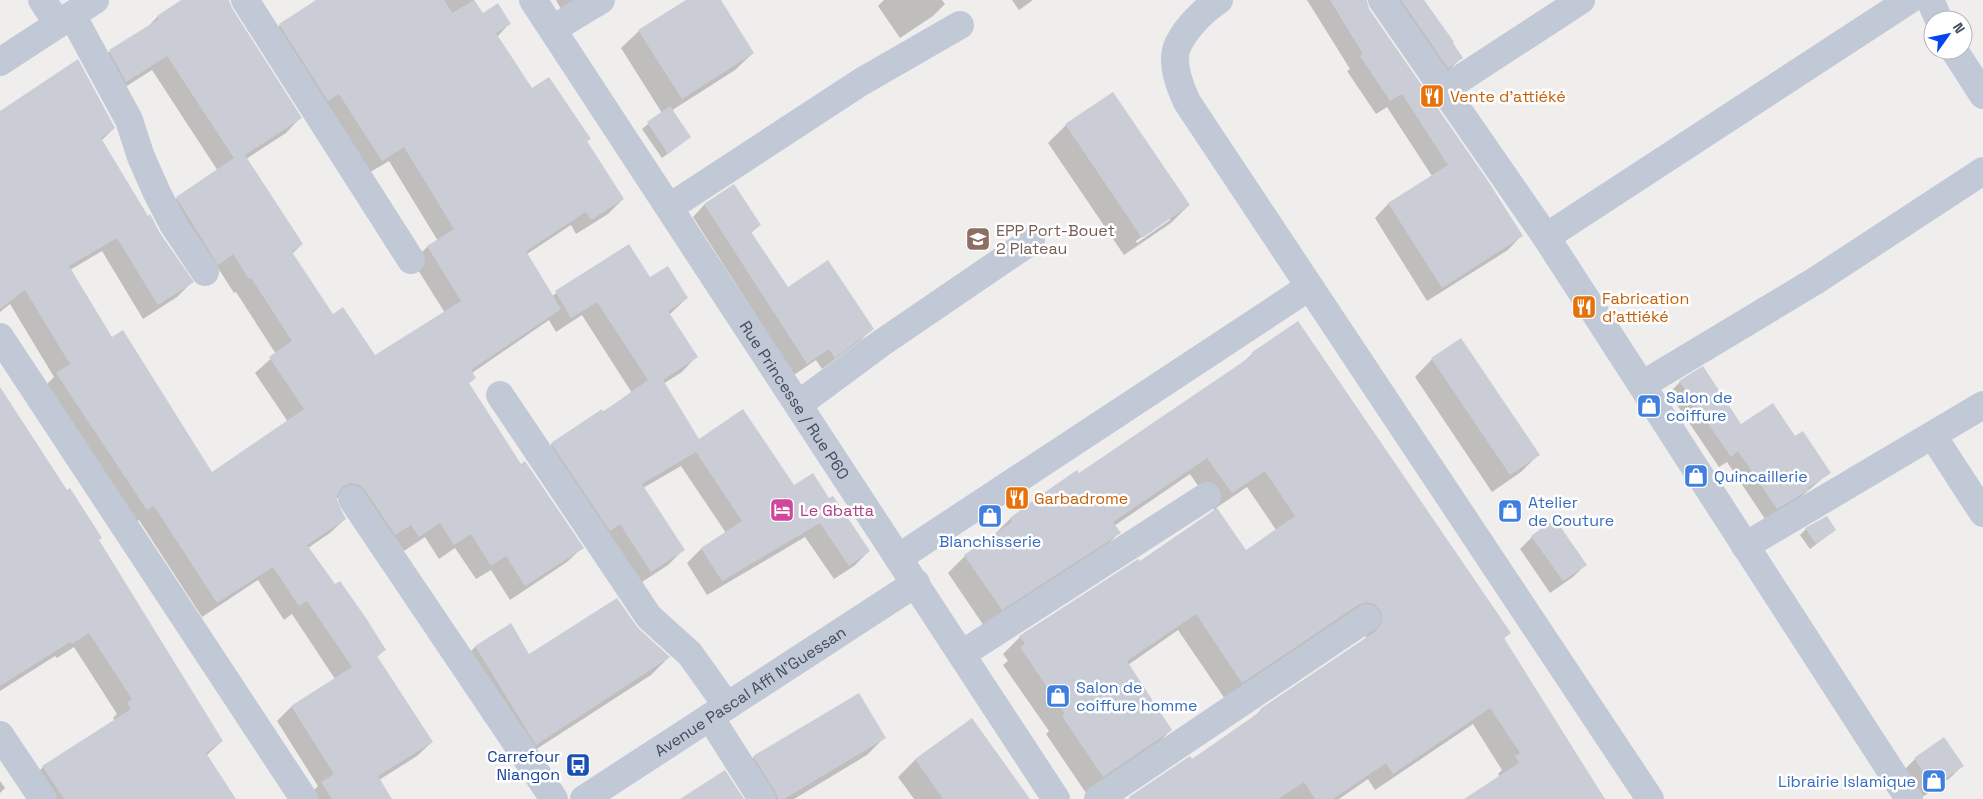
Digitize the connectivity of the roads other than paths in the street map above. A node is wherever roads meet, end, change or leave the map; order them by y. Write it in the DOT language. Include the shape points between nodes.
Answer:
graph roads {
  1 [pos="42,0"];
  2 [pos="94,0"];
  3 [pos="245,0"];
  4 [pos="533,0"];
  5 [pos="601,0"];
  6 [pos="1382,0"];
  7 [pos="1581,0"];
  8 [pos="1909,0"];
  9 [pos="1210,2"];
  10 [pos="65,19"];
  11 [pos="960,24"];
  12 [pos="553,30"];
  13 [pos="1960,60"];
  14 [pos="0,62"];
  15 [pos="1443,90"];
  16 [pos="1983,95"];
  17 [pos="1983,171"];
  18 [pos="670,207"];
  19 [pos="1546,237"];
  20 [pos="1031,241"];
  21 [pos="411,260"];
  22 [pos="205,272"];
  23 [pos="1309,287"];
  24 [pos="0,337"];
  25 [pos="1642,385"];
  26 [pos="500,395"];
  27 [pos="799,404"];
  28 [pos="1983,405"];
  29 [pos="1933,436"];
  30 [pos="1207,496"];
  31 [pos="352,499"];
  32 [pos="1983,513"];
  33 [pos="1745,546"];
  34 [pos="898,558"];
  35 [pos="916,583"];
  36 [pos="1367,618"];
  37 [pos="962,654"];
  38 [pos="718,712"];
  39 [pos="0,735"];
  40 [pos="43,799"];
  41 [pos="304,799"];
  42 [pos="554,799"];
  43 [pos="584,799"];
  44 [pos="762,799"];
  45 [pos="1056,799"];
  46 [pos="1098,799"];
  47 [pos="1650,799"];
  48 [pos="1909,799"];
  1 -- 10 [label="street"];
  2 -- 10 [label="street"];
  3 -- 21 [label="street"];
  4 -- 12 [label="street, Rue Princesse / Rue P60"];
  5 -- 12 [label="street"];
  6 -- 15 [label="street"];
  7 -- 15 [label="street"];
  8 -- 19 [label="street"];
  9 -- 23 [label="street" via="1176,50 1178,82 1187,102"];
  10 -- 14 [label="street"];
  10 -- 22 [label="street" via="129,120 157,193"];
  11 -- 18 [label="street" via="852,87"];
  12 -- 18 [label="street, Rue Princesse / Rue P60"];
  13 -- 16 [label="street"];
  15 -- 19 [label="street"];
  17 -- 25 [label="street" via="1815,281"];
  18 -- 27 [label="street, Rue Princesse / Rue P60"];
  19 -- 25 [label="street"];
  20 -- 27 [label="street" via="880,344"];
  23 -- 34 [label="street"];
  23 -- 47 [label="street"];
  24 -- 41 [label="street"];
  25 -- 33 [label="street"];
  26 -- 38 [label="street" via="648,617 690,654"];
  27 -- 34 [label="street, Rue Princesse / Rue P60"];
  28 -- 29 [label="street"];
  29 -- 32 [label="street"];
  29 -- 33 [label="street"];
  30 -- 37 [label="street"];
  31 -- 42 [label="street"];
  33 -- 48 [label="street"];
  34 -- 35 [label="street, Rue Princesse / Rue P60"];
  35 -- 37 [label="street, Rue Princesse / Rue P60"];
  35 -- 38 [label="street, Avenue Pascal Affi N'Guessan"];
  36 -- 46 [label="street"];
  37 -- 45 [label="street, Rue Princesse / Rue P60"];
  38 -- 43 [label="street, Avenue Pascal Affi N'Guessan"];
  38 -- 44 [label="street"];
  39 -- 40 [label="street"];
}
